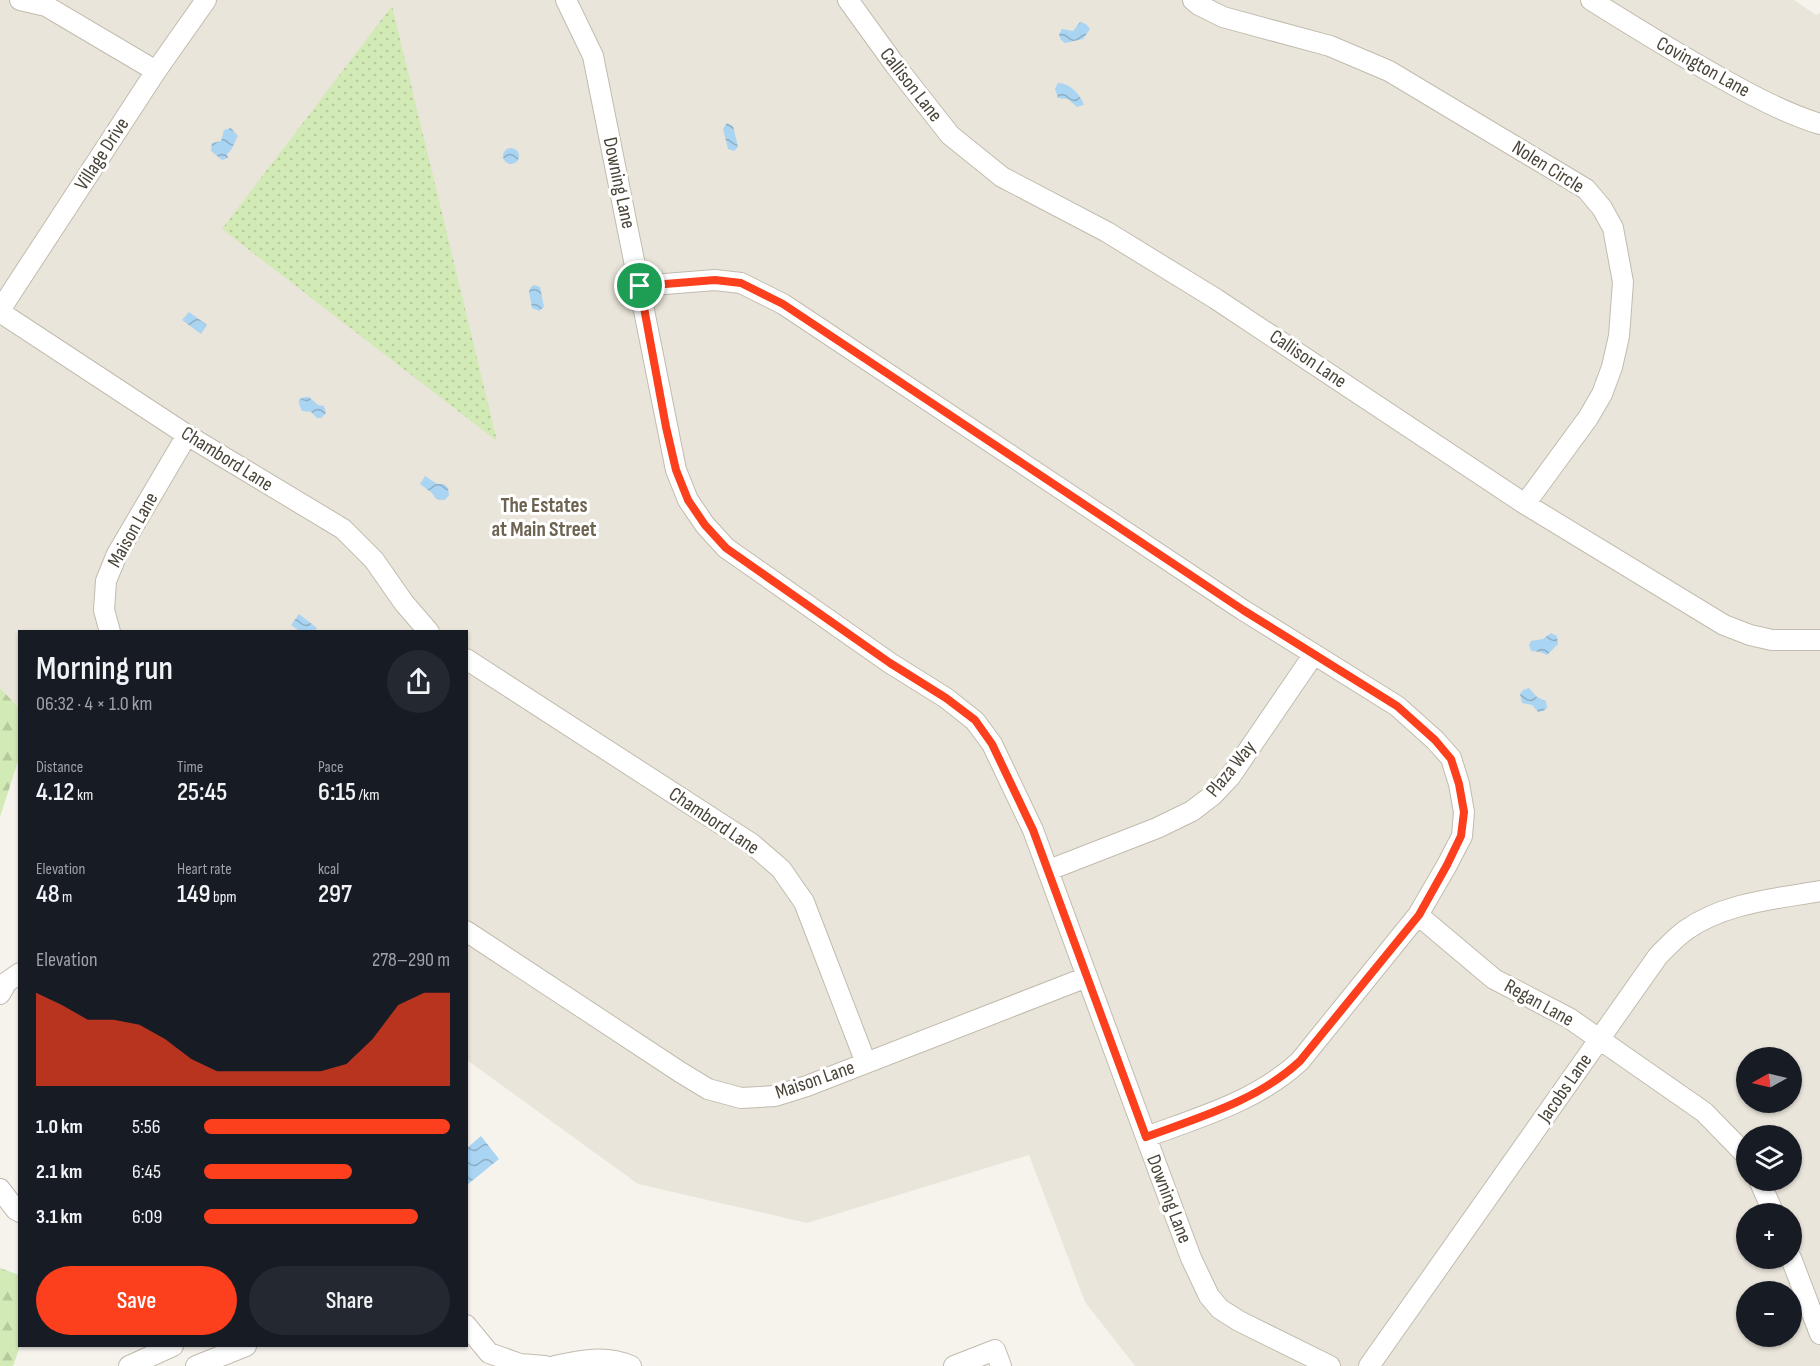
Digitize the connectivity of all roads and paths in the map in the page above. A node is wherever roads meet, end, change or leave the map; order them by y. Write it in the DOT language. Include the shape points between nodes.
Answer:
graph roads {
  1 [pos="20,0"];
  2 [pos="206,0"];
  3 [pos="566,0"];
  4 [pos="848,0"];
  5 [pos="1194,0"];
  6 [pos="1591,0"];
  7 [pos="156,71"];
  8 [pos="1820,124"];
  9 [pos="640,286"];
  10 [pos="0,311"];
  11 [pos="187,435"];
  12 [pos="1525,504"];
  13 [pos="109,630"];
  14 [pos="427,630"];
  15 [pos="1820,640"];
  16 [pos="1314,654"];
  17 [pos="468,660"];
  18 [pos="1049,870"];
  19 [pos="1820,891"];
  20 [pos="1419,915"];
  21 [pos="468,932"];
  22 [pos="18,974"];
  23 [pos="1087,977"];
  24 [pos="0,994"];
  25 [pos="1599,1039"];
  26 [pos="866,1063"];
  27 [pos="1146,1137"];
  28 [pos="1736,1145"];
  29 [pos="0,1189"];
  30 [pos="18,1211"];
  31 [pos="1795,1269"];
  32 [pos="468,1328"];
  33 [pos="1820,1334"];
  34 [pos="171,1347"];
  35 [pos="244,1347"];
  36 [pos="488,1359"];
  37 [pos="129,1366"];
  38 [pos="196,1366"];
  39 [pos="546,1366"];
  40 [pos="555,1366"];
  41 [pos="631,1366"];
  42 [pos="954,1366"];
  43 [pos="1001,1366"];
  44 [pos="1330,1366"];
  45 [pos="1369,1366"];
  1 -- 7 [label="street" via="46,6"];
  2 -- 7 [label="street, Village Drive"];
  3 -- 9 [label="street, Downing Lane" via="593,56"];
  4 -- 12 [label="street, Callison Lane" via="950,135 980,161 1216,299"];
  5 -- 12 [label="street, Nolen Circle" via="1223,17 1330,46 1389,70 1586,189 1602,208 1613,228 1623,282 1612,367 1588,418"];
  6 -- 8 [label="street, Covington Lane" via="1758,99"];
  7 -- 10 [label="street, Village Drive"];
  9 -- 16 [label="street" via="715,280 741,283 783,304"];
  9 -- 18 [label="street, Downing Lane" via="676,470 688,500 705,525 726,548 975,720 992,744"];
  10 -- 11 [label="street, Chambord Lane"];
  11 -- 13 [label="street, Maison Lane" via="113,563 106,581 104,610"];
  11 -- 14 [label="street, Chambord Lane" via="343,529 374,560"];
  12 -- 15 [label="street, Callison Lane" via="1724,625 1772,640"];
  16 -- 18 [label="street, Plaza Way" via="1230,777 1213,795 1192,811 1157,828"];
  16 -- 20 [label="street" via="1397,706 1451,759 1464,812 1461,836"];
  17 -- 26 [label="street, Chambord Lane" via="752,844 781,869 804,903"];
  18 -- 23 [label="street, Downing Lane"];
  19 -- 25 [label="street, Jacobs Lane" via="1746,904 1722,911 1686,930 1658,956"];
  20 -- 25 [label="street, Regan Lane" via="1494,979 1569,1018"];
  20 -- 27 [label="street" via="1283,1077 1225,1108"];
  21 -- 26 [label="street, Maison Lane" via="708,1089 741,1098 775,1096"];
  22 -- 24 [label="street"];
  23 -- 26 [label="street, Maison Lane"];
  23 -- 27 [label="street, Downing Lane"];
  25 -- 28 [label="street, Regan Lane" via="1704,1112"];
  25 -- 45 [label="street, Jacobs Lane"];
  27 -- 44 [label="street, Downing Lane" via="1209,1296 1239,1321"];
  29 -- 30 [label="street"];
  31 -- 33 [label="street"];
  32 -- 36 [label="street"];
  34 -- 37 [label="street"];
  35 -- 38 [label="street"];
  36 -- 39 [label="street"];
  40 -- 41 [label="street" via="585,1359 619,1361"];
  42 -- 43 [label="street" via="995,1350"];
}
